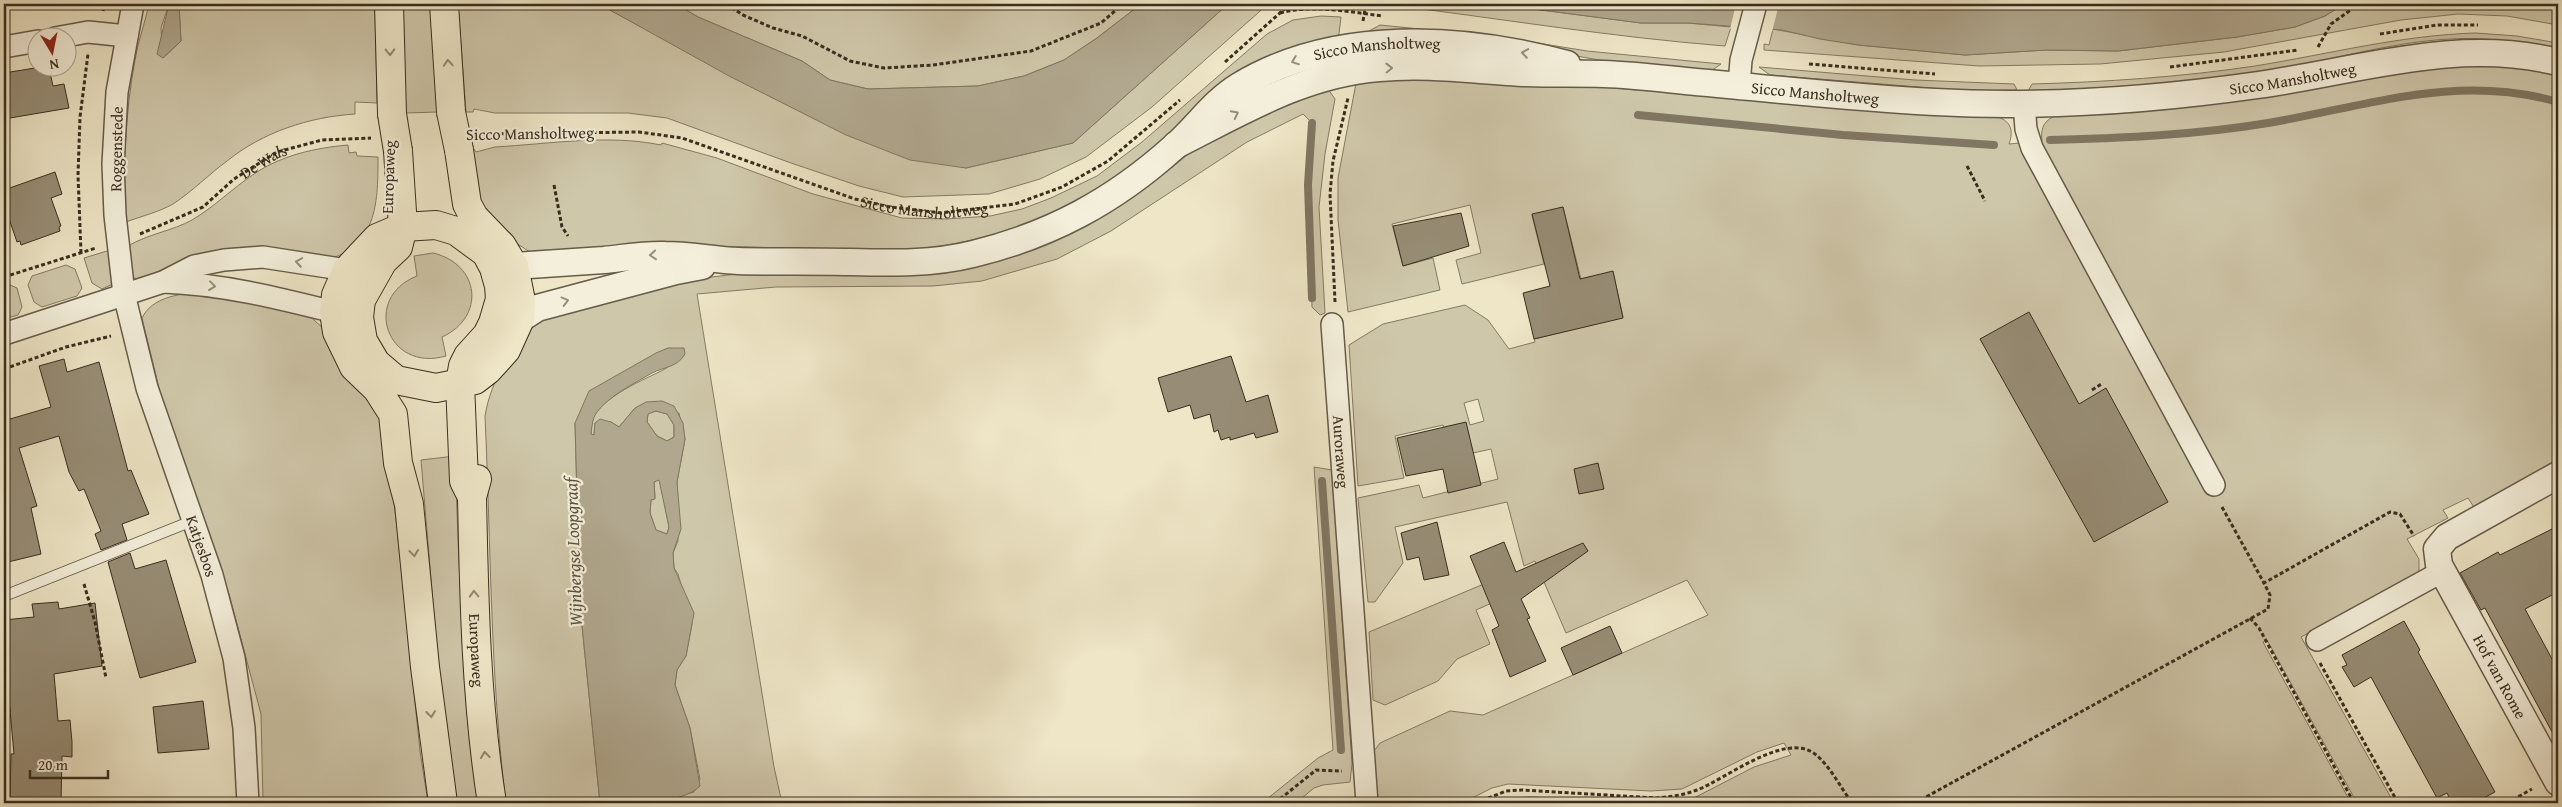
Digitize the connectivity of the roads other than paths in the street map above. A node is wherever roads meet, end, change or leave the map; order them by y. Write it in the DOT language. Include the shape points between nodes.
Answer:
graph roads {
  1 [pos="133,4"];
  2 [pos="389,4"];
  3 [pos="444,4"];
  4 [pos="1756,4"];
  5 [pos="78,34"];
  6 [pos="127,36"];
  7 [pos="28,43"];
  8 [pos="4,47"];
  9 [pos="2558,62"];
  10 [pos="1739,86"];
  11 [pos="2024,104"];
  12 [pos="461,145"];
  13 [pos="388,147"];
  14 [pos="403,227"];
  15 [pos="456,231"];
  16 [pos="377,238"];
  17 [pos="737,261"];
  18 [pos="504,267"];
  19 [pos="347,270"];
  20 [pos="163,282"];
  21 [pos="124,294"];
  22 [pos="334,312"];
  23 [pos="520,319"];
  24 [pos="360,322"];
  25 [pos="1332,324"];
  26 [pos="4,334"];
  27 [pos="467,382"];
  28 [pos="386,384"];
  29 [pos="2558,475"];
  30 [pos="2214,485"];
  31 [pos="192,521"];
  32 [pos="2440,560"];
  33 [pos="4,596"];
  34 [pos="2317,640"];
  35 [pos="2558,782"];
  36 [pos="1366,793"];
  37 [pos="248,803"];
  38 [pos="443,803"];
  39 [pos="492,803"];
  1 -- 6 [label="street, Roggenstede"];
  2 -- 13 [label="main road, Europaweg, one-way, bridge" via="392,114"];
  12 -- 3 [label="main road, one-way, bridge" via="452,112"];
  4 -- 10 [label="street" via="1740,60"];
  5 -- 6 [label="street"];
  6 -- 21 [label="street, Roggenstede" via="117,92 113,164"];
  7 -- 8 [label="street"];
  9 -- 11 [label="street, Sicco Mansholtweg" via="2511,55 2431,55 2259,85 2130,99"];
  10 -- 11 [label="street, Sicco Mansholtweg" via="1934,102"];
  10 -- 17 [label="street, Sicco Mansholtweg" via="1606,74 1530,54 1478,47 1408,43 1342,49 1302,58 1264,72 1238,87 1212,106 1176,145 1126,186 1089,211 1054,228 996,248 908,263"];
  11 -- 30 [label="street" via="2026,129 2032,148"];
  12 -- 15 [label="main road" via="450,208"];
  12 -- 18 [label="main road" via="466,204 502,246"];
  13 -- 14 [label="main road, Europaweg"];
  13 -- 16 [label="main road, Europaweg" via="388,211"];
  14 -- 15 [label="main road" via="436,225"];
  14 -- 16 [label="main road"];
  14 -- 24 [label="main road" via="398,247 382,261 361,300"];
  15 -- 18 [label="main road"];
  16 -- 19 [label="main road"];
  17 -- 18 [label="street, Sicco Mansholtweg, one-way" via="663,254"];
  23 -- 17 [label="street, Sicco Mansholtweg, one-way" via="537,308 676,270"];
  18 -- 23 [label="main road" via="521,301"];
  18 -- 27 [label="main road" via="493,323 465,361"];
  19 -- 20 [label="street, one-way" via="263,257 194,266"];
  19 -- 22 [label="main road" via="336,295"];
  20 -- 21 [label="street"];
  20 -- 22 [label="street, one-way" via="260,293"];
  21 -- 26 [label="street"];
  21 -- 31 [label="street, Katjesbos" via="147,388"];
  22 -- 24 [label="main road"];
  22 -- 28 [label="main road" via="337,332 354,367"];
  23 -- 27 [label="main road" via="506,350 488,370"];
  24 -- 28 [label="main road" via="362,341"];
  25 -- 36 [label="street, Auroraweg"];
  27 -- 28 [label="main road" via="436,388"];
  39 -- 27 [label="main road, Europaweg, one-way" via="484,755 477,660 472,496 477,481"];
  28 -- 38 [label="main road, one-way" via="398,463 409,504 425,667"];
  29 -- 32 [label="street" via="2447,537"];
  31 -- 33 [label="lane"];
  31 -- 37 [label="street, Katjesbos" via="212,575 234,658 244,728"];
  32 -- 34 [label="street"];
  32 -- 35 [label="street, Hof van Rome"];
}
